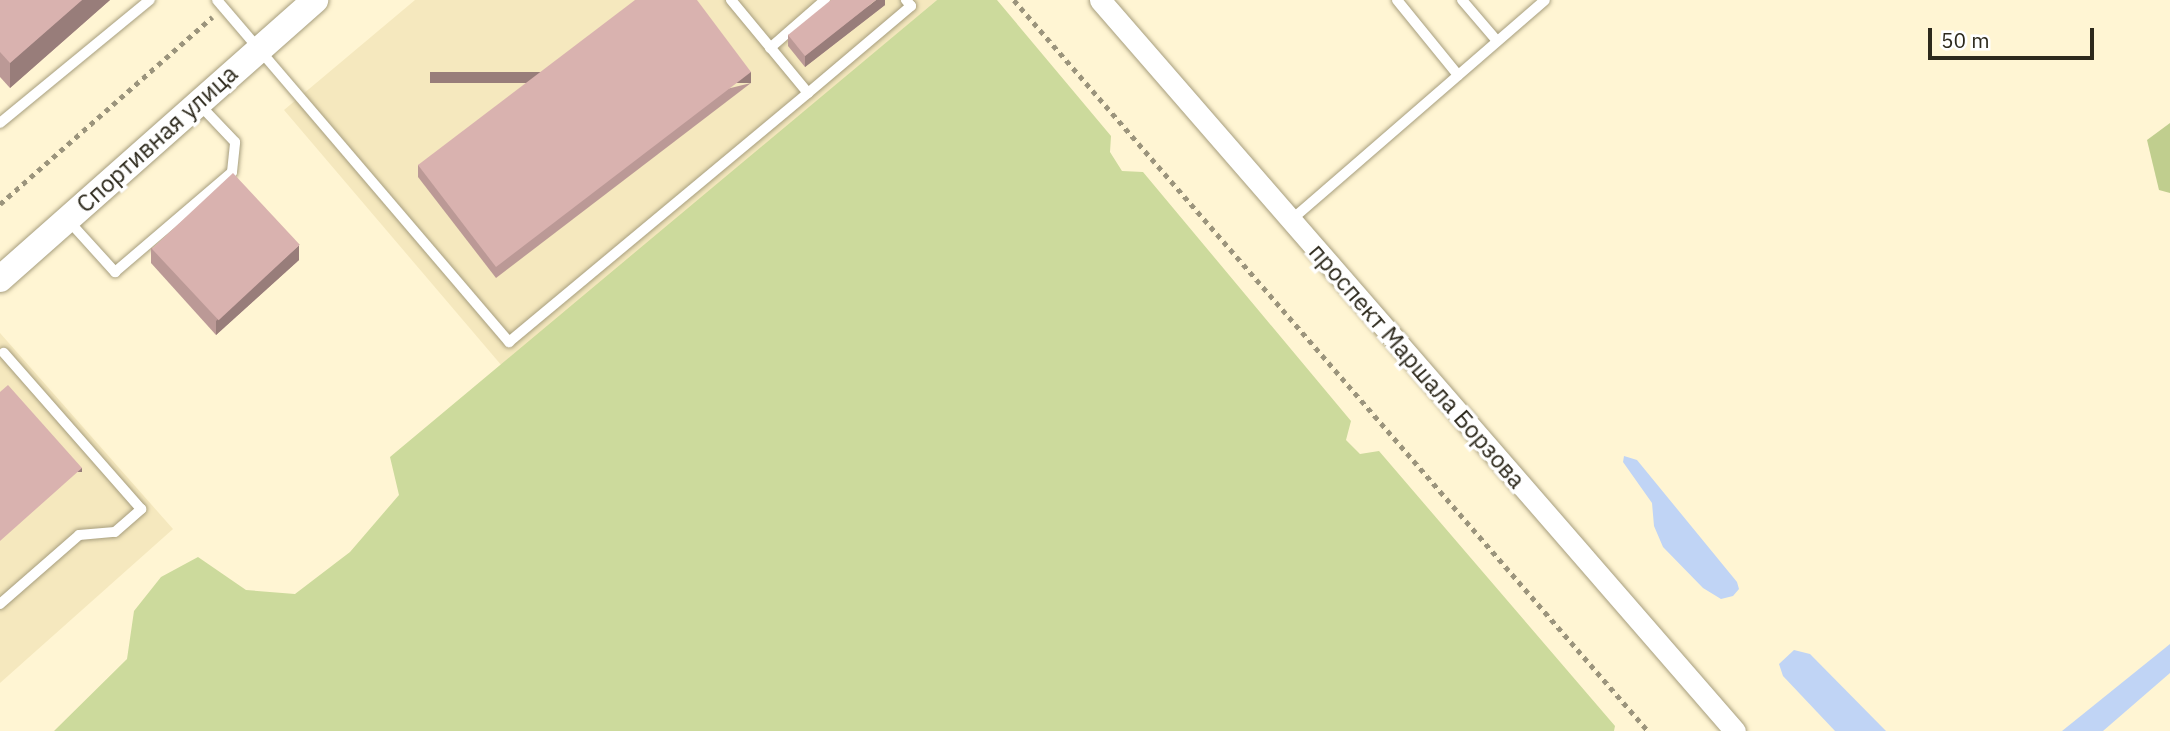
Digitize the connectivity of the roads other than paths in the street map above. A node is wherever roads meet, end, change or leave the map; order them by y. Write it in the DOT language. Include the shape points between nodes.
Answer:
graph roads {
  1 [pos="150,0"];
  2 [pos="315,0"];
  3 [pos="825,0"];
  4 [pos="906,0"];
  5 [pos="1100,0"];
  6 [pos="1397,0"];
  7 [pos="1462,0"];
  8 [pos="1545,0"];
  9 [pos="735,1"];
  10 [pos="220,4"];
  11 [pos="1497,41"];
  12 [pos="770,47"];
  13 [pos="259,49"];
  14 [pos="1458,75"];
  15 [pos="808,93"];
  16 [pos="198,103"];
  17 [pos="0,123"];
  18 [pos="67,219"];
  19 [pos="1290,221"];
  20 [pos="0,278"];
  21 [pos="4,353"];
  22 [pos="0,604"];
  23 [pos="1735,731"];
  1 -- 17 [label="lane"];
  2 -- 13 [label="street, Спортивная улица"];
  3 -- 12 [label="lane"];
  4 -- 15 [label="lane" via="911,6"];
  5 -- 19 [label="street, проспект Маршала Борзова"];
  6 -- 14 [label="lane"];
  7 -- 11 [label="lane"];
  8 -- 11 [label="lane"];
  9 -- 12 [label="lane"];
  10 -- 13 [label="lane"];
  11 -- 14 [label="lane"];
  12 -- 15 [label="lane"];
  13 -- 15 [label="lane" via="509,342"];
  13 -- 16 [label="street, Спортивная улица"];
  14 -- 19 [label="lane"];
  16 -- 18 [label="street, Спортивная улица"];
  16 -- 18 [label="lane" via="235,142 232,172 115,272"];
  18 -- 20 [label="street, Спортивная улица"];
  19 -- 23 [label="street, проспект Маршала Борзова"];
  21 -- 22 [label="lane" via="141,509 114,532 79,535"];
}
